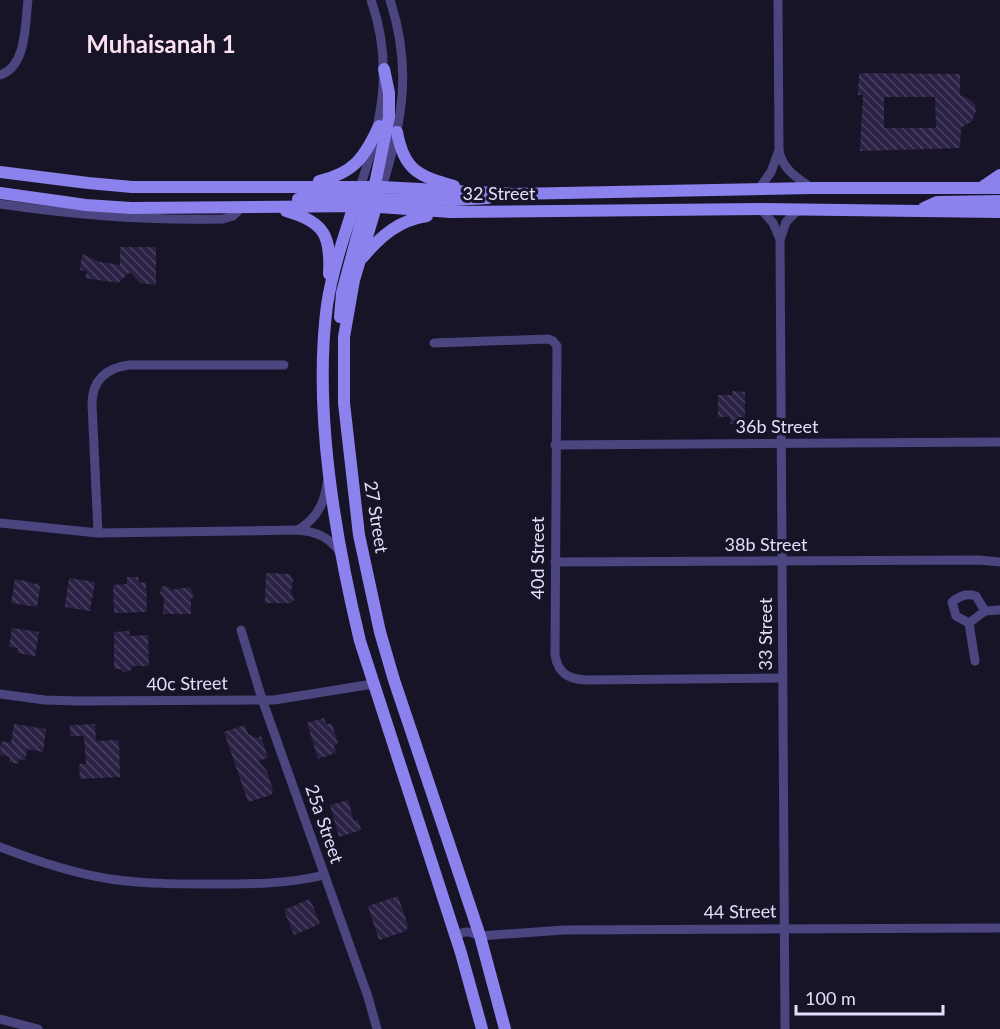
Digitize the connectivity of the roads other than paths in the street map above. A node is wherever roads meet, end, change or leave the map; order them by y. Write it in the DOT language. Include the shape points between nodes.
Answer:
graph roads {
  1 [pos="28,0"];
  2 [pos="371,0"];
  3 [pos="390,0"];
  4 [pos="778,0"];
  5 [pos="384,69"];
  6 [pos="0,75"];
  7 [pos="379,126"];
  8 [pos="397,132"];
  9 [pos="779,150"];
  10 [pos="0,172"];
  11 [pos="1000,175"];
  12 [pos="302,186"];
  13 [pos="812,188"];
  14 [pos="981,188"];
  15 [pos="1000,188"];
  16 [pos="758,190"];
  17 [pos="472,191"];
  18 [pos="0,193"];
  19 [pos="513,194"];
  20 [pos="368,197"];
  21 [pos="1000,201"];
  22 [pos="0,204"];
  23 [pos="243,206"];
  24 [pos="270,207"];
  25 [pos="761,209"];
  26 [pos="799,209"];
  27 [pos="920,210"];
  28 [pos="451,212"];
  29 [pos="986,212"];
  30 [pos="1000,212"];
  31 [pos="1000,221"];
  32 [pos="780,240"];
  33 [pos="360,260"];
  34 [pos="328,303"];
  35 [pos="344,337"];
  36 [pos="434,343"];
  37 [pos="285,364"];
  38 [pos="1000,442"];
  39 [pos="781,443"];
  40 [pos="555,444"];
  41 [pos="329,473"];
  42 [pos="0,523"];
  43 [pos="298,530"];
  44 [pos="98,532"];
  45 [pos="340,552"];
  46 [pos="1000,556"];
  47 [pos="979,560"];
  48 [pos="555,562"];
  49 [pos="782,562"];
  50 [pos="1000,562"];
  51 [pos="1000,610"];
  52 [pos="984,611"];
  53 [pos="969,623"];
  54 [pos="241,630"];
  55 [pos="975,661"];
  56 [pos="782,678"];
  57 [pos="373,684"];
  58 [pos="0,694"];
  59 [pos="262,699"];
  60 [pos="0,847"];
  61 [pos="324,875"];
  62 [pos="784,928"];
  63 [pos="1000,928"];
  64 [pos="480,936"];
  65 [pos="455,937"];
  66 [pos="0,1019"];
  67 [pos="38,1029"];
  68 [pos="377,1029"];
  69 [pos="482,1029"];
  70 [pos="506,1029"];
  71 [pos="785,1029"];
  1 -- 6 [label="street" via="20,53 14,67"];
  2 -- 5 [label="street, 27 Street"];
  3 -- 8 [label="street, 27 Street" via="403,62 402,109"];
  4 -- 9 [label="street"];
  5 -- 7 [label="street, 27 Street"];
  5 -- 20 [label="street" via="389,109 383,149"];
  7 -- 12 [label="street" via="363,157 350,169"];
  7 -- 20 [label="street, 27 Street"];
  8 -- 17 [label="street" via="404,157 416,172"];
  8 -- 20 [label="street, 27 Street"];
  9 -- 13 [label="street" via="791,174"];
  9 -- 16 [label="street"];
  10 -- 12 [label="street, 32 Street" via="132,187"];
  11 -- 14 [label="street"];
  12 -- 20 [label="street, 32 Street"];
  13 -- 14 [label="street, 32 Street"];
  13 -- 16 [label="street, 32 Street"];
  14 -- 15 [label="street, 32 Street"];
  16 -- 19 [label="street, 32 Street"];
  17 -- 19 [label="street, 32 Street"];
  17 -- 20 [label="street, 32 Street"];
  18 -- 23 [label="street, 32 Street" via="108,207"];
  19 -- 20 [label="street" via="469,200"];
  20 -- 23 [label="street" via="270,200"];
  20 -- 24 [label="street, 32 Street"];
  20 -- 28 [label="street, 32 Street"];
  20 -- 33 [label="street, 27 Street"];
  20 -- 34 [label="street, 27 Street"];
  20 -- 35 [label="street" via="342,292 340,315"];
  21 -- 27 [label="street" via="937,202"];
  22 -- 23 [label="street" via="167,219 223,219"];
  23 -- 24 [label="street, 32 Street"];
  24 -- 34 [label="street" via="310,219 324,234 330,255"];
  25 -- 26 [label="street, 32 Street"];
  25 -- 28 [label="street, 32 Street"];
  25 -- 32 [label="street, 33 Street"];
  26 -- 27 [label="street, 32 Street"];
  26 -- 32 [label="street, 33 Street" via="786,222"];
  27 -- 29 [label="street, 32 Street"];
  28 -- 33 [label="street" via="406,221 383,236"];
  29 -- 30 [label="street, 32 Street"];
  29 -- 31 [label="street"];
  32 -- 39 [label="street, 33 Street"];
  33 -- 35 [label="street, 27 Street"];
  34 -- 41 [label="street, 27 Street" via="323,363"];
  35 -- 64 [label="street, 27 Street" via="344,403 352,485 369,584 394,680"];
  36 -- 40 [label="street, 40d Street" via="553,341 557,349"];
  37 -- 44 [label="street" via="129,365 101,376 92,394"];
  38 -- 39 [label="street, 36b Street"];
  39 -- 40 [label="street, 36b Street"];
  39 -- 49 [label="street, 33 Street"];
  40 -- 48 [label="street, 40d Street"];
  41 -- 43 [label="street" via="319,510"];
  41 -- 45 [label="street, 27 Street"];
  42 -- 44 [label="street"];
  43 -- 44 [label="street"];
  43 -- 45 [label="street" via="320,534"];
  45 -- 57 [label="street, 27 Street"];
  46 -- 47 [label="street, 38b Street"];
  47 -- 49 [label="street, 38b Street"];
  47 -- 50 [label="street, 38b Street"];
  48 -- 49 [label="street, 38b Street"];
  48 -- 56 [label="street, 40d Street" via="555,655 559,669 570,678"];
  49 -- 56 [label="street, 33 Street"];
  51 -- 52 [label="street"];
  52 -- 53 [label="street"];
  52 -- 53 [label="street" via="976,596 970,594 952,602 956,616"];
  53 -- 55 [label="street"];
  54 -- 59 [label="street, 25a Street"];
  56 -- 62 [label="street, 33 Street"];
  57 -- 59 [label="street, 40c Street" via="286,699"];
  57 -- 65 [label="street, 27 Street"];
  58 -- 59 [label="street, 40c Street" via="71,701"];
  59 -- 61 [label="street, 25a Street"];
  60 -- 61 [label="street" via="62,869 129,882 273,884"];
  61 -- 68 [label="street, 25a Street"];
  62 -- 63 [label="street, 44 Street"];
  62 -- 64 [label="street, 44 Street" via="564,930"];
  62 -- 71 [label="street, 33 Street"];
  64 -- 65 [label="street, 44 Street" via="465,932"];
  64 -- 70 [label="street, 27 Street"];
  65 -- 69 [label="street, 27 Street"];
  66 -- 67 [label="street"];
}
